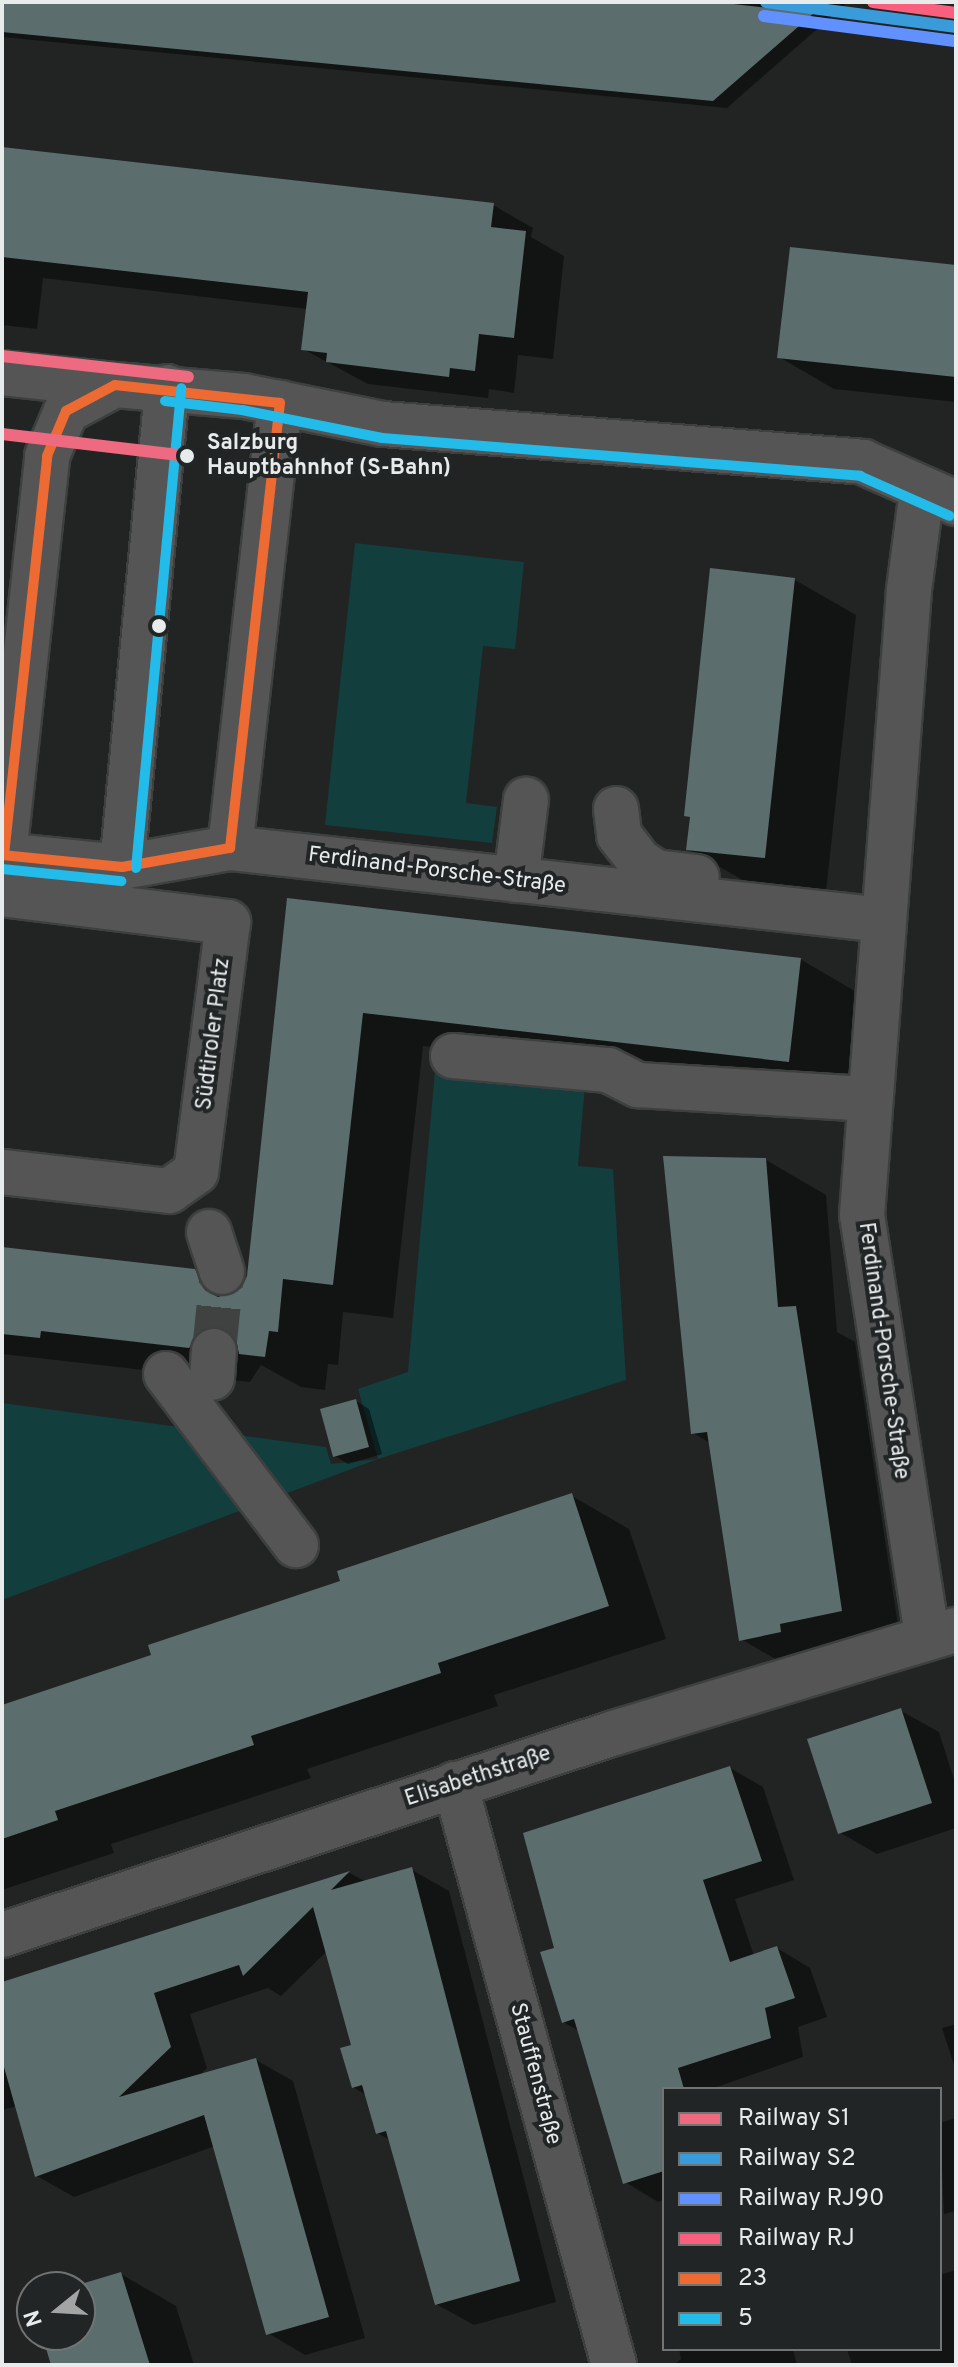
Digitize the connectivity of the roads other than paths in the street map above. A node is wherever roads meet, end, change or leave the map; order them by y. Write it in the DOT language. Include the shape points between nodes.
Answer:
graph roads {
  1 [pos="2,374"];
  2 [pos="115,385"];
  3 [pos="167,387"];
  4 [pos="280,403"];
  5 [pos="945,493"];
  6 [pos="526,800"];
  7 [pos="616,809"];
  8 [pos="230,848"];
  9 [pos="122,867"];
  10 [pos="3,868"];
  11 [pos="516,880"];
  12 [pos="826,915"];
  13 [pos="882,920"];
  14 [pos="453,1056"];
  15 [pos="870,1099"];
  16 [pos="2,1172"];
  17 [pos="166,1374"];
  18 [pos="296,1545"];
  19 [pos="942,1633"];
  20 [pos="455,1784"];
  21 [pos="2,1935"];
  22 [pos="614,2365"];
  1 -- 2 [label="street"];
  2 -- 3 [label="street"];
  2 -- 10 [label="street" via="66,411 47,456"];
  3 -- 4 [label="street"];
  3 -- 9 [label="street"];
  4 -- 5 [label="street" via="383,424 863,462"];
  4 -- 8 [label="street"];
  5 -- 13 [label="street, Ferdinand-Porsche-Straße" via="909,590"];
  6 -- 11 [label="street"];
  7 -- 12 [label="street" via="619,835 632,855 656,872 808,890"];
  8 -- 9 [label="street"];
  8 -- 11 [label="street, Ferdinand-Porsche-Straße"];
  9 -- 10 [label="street"];
  10 -- 16 [label="street, Südtiroler Platz" via="228,922 196,1172 169,1191"];
  11 -- 12 [label="street, Ferdinand-Porsche-Straße"];
  12 -- 13 [label="street, Ferdinand-Porsche-Straße"];
  13 -- 15 [label="street, Ferdinand-Porsche-Straße"];
  14 -- 15 [label="street" via="608,1070 638,1085"];
  15 -- 19 [label="street, Ferdinand-Porsche-Straße" via="862,1215"];
  17 -- 18 [label="street"];
  19 -- 20 [label="street, Elisabethstraße"];
  20 -- 21 [label="street, Elisabethstraße"];
  20 -- 22 [label="street, Stauffenstraße"];
}
